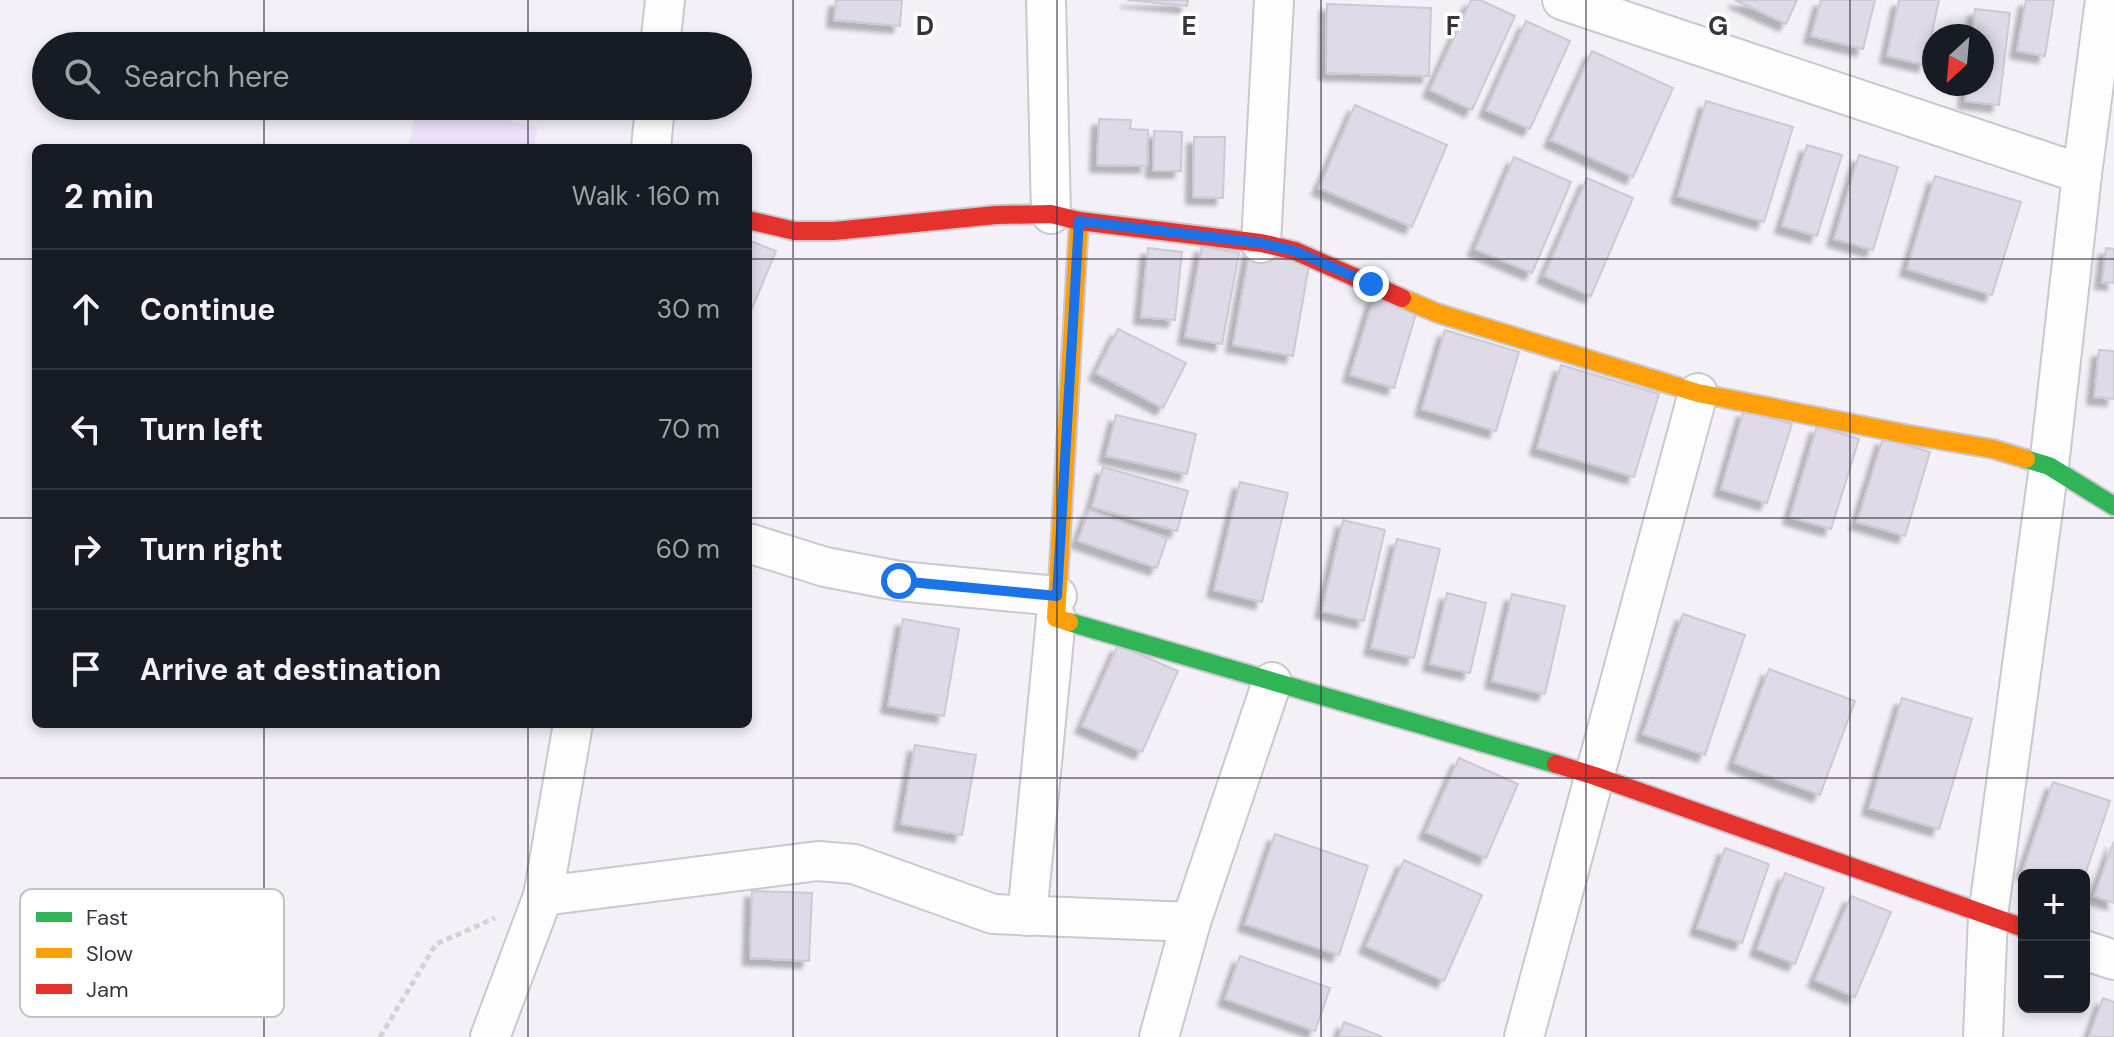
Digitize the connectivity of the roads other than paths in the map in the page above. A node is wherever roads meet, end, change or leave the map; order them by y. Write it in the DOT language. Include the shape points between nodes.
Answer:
graph roads {
  1 [pos="665,0"];
  2 [pos="1046,0"];
  3 [pos="1274,0"];
  4 [pos="1562,0"];
  5 [pos="2105,0"];
  6 [pos="662,32"];
  7 [pos="654,120"];
  8 [pos="651,144"];
  9 [pos="2082,174"];
  10 [pos="1065,218"];
  11 [pos="752,221"];
  12 [pos="1261,243"];
  13 [pos="1698,393"];
  14 [pos="2049,466"];
  15 [pos="2114,506"];
  16 [pos="752,544"];
  17 [pos="1056,607"];
  18 [pos="1272,682"];
  19 [pos="572,728"];
  20 [pos="1595,776"];
  21 [pos="543,896"];
  22 [pos="1027,916"];
  23 [pos="1988,916"];
  24 [pos="1191,922"];
  25 [pos="2018,926"];
  26 [pos="2090,952"];
  27 [pos="2114,960"];
  28 [pos="490,1037"];
  29 [pos="1159,1037"];
  30 [pos="1524,1037"];
  31 [pos="1983,1037"];
  1 -- 6 [label="street"];
  2 -- 10 [label="street"];
  3 -- 12 [label="street"];
  4 -- 9 [label="street"];
  5 -- 9 [label="street"];
  7 -- 8 [label="street"];
  9 -- 14 [label="street"];
  10 -- 11 [label="street" via="996,215 834,231 795,231"];
  10 -- 12 [label="street"];
  10 -- 17 [label="street"];
  12 -- 13 [label="street" via="1295,251 1437,313"];
  13 -- 14 [label="street" via="1993,449"];
  13 -- 20 [label="street"];
  14 -- 15 [label="street"];
  14 -- 23 [label="street"];
  16 -- 17 [label="street" via="825,567"];
  17 -- 18 [label="street"];
  17 -- 22 [label="street"];
  18 -- 20 [label="street"];
  18 -- 24 [label="street"];
  19 -- 21 [label="street"];
  20 -- 23 [label="street"];
  20 -- 30 [label="street"];
  21 -- 22 [label="street" via="818,861 854,864 993,914"];
  21 -- 28 [label="street"];
  22 -- 24 [label="street"];
  23 -- 25 [label="street"];
  23 -- 31 [label="street"];
  24 -- 29 [label="street"];
  26 -- 27 [label="street"];
}
